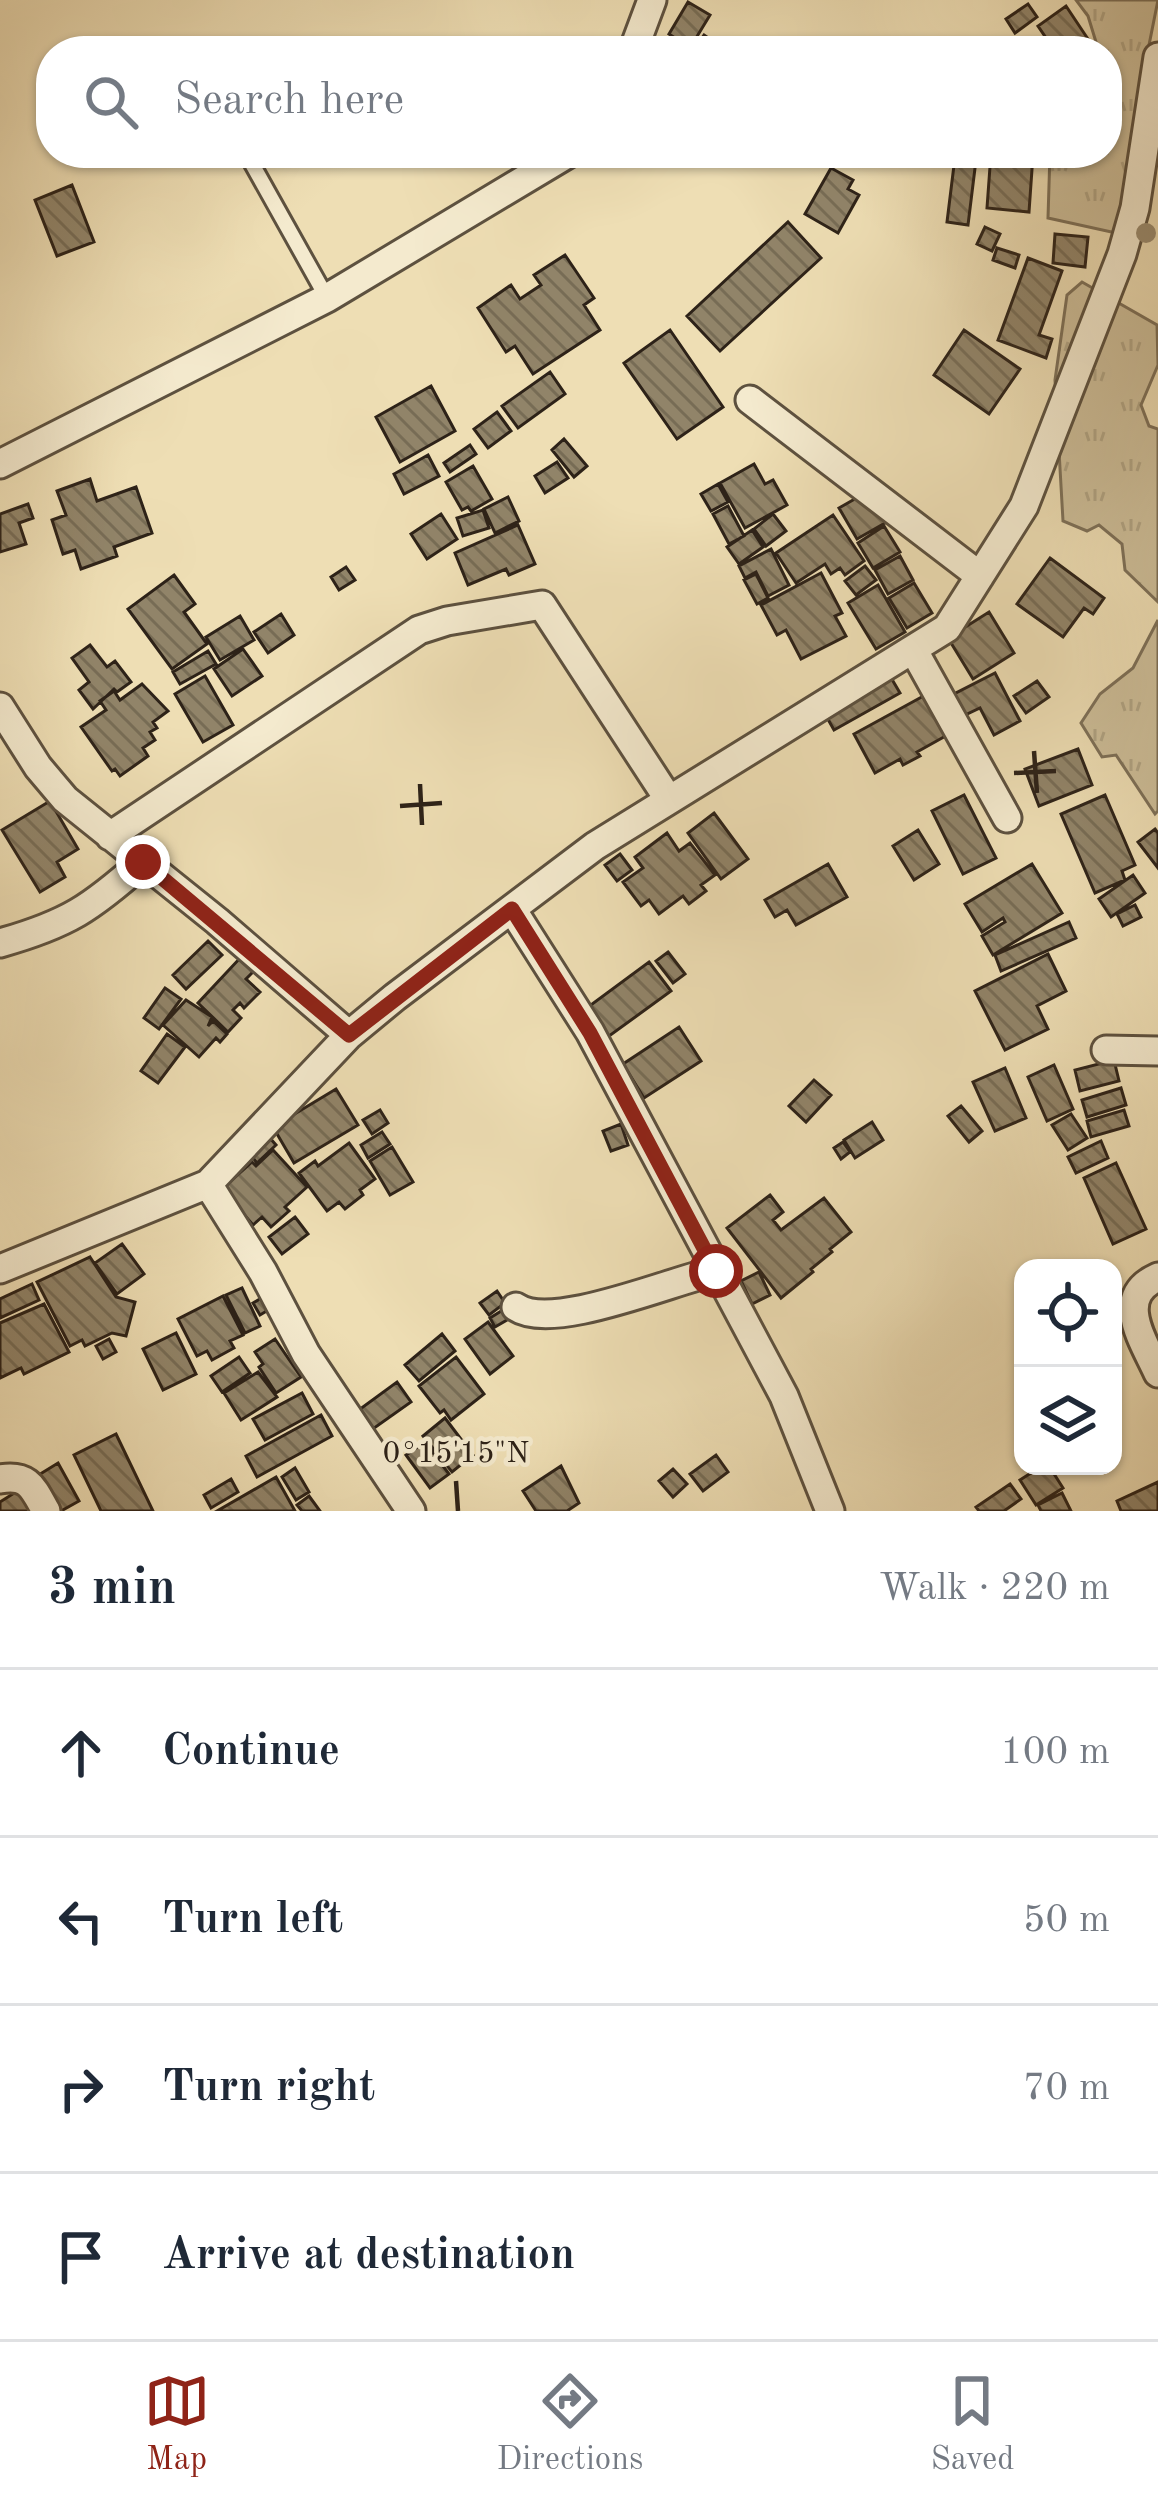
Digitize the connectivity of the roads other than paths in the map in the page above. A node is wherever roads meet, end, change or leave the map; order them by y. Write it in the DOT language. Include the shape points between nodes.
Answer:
graph roads {
  1 [pos="652,0"];
  2 [pos="639,36"];
  3 [pos="1158,56"];
  4 [pos="254,168"];
  5 [pos="544,168"];
  6 [pos="327,298"];
  7 [pos="750,400"];
  8 [pos="0,464"];
  9 [pos="980,576"];
  10 [pos="913,649"];
  11 [pos="0,707"];
  12 [pos="669,800"];
  13 [pos="1006,818"];
  14 [pos="110,836"];
  15 [pos="143,862"];
  16 [pos="512,909"];
  17 [pos="0,944"];
  18 [pos="349,1035"];
  19 [pos="1106,1050"];
  20 [pos="1158,1051"];
  21 [pos="208,1184"];
  22 [pos="0,1270"];
  23 [pos="716,1271"];
  24 [pos="1158,1277"];
  25 [pos="516,1307"];
  26 [pos="1123,1323"];
  27 [pos="1158,1373"];
  28 [pos="0,1479"];
  29 [pos="46,1511"];
  30 [pos="411,1511"];
  31 [pos="830,1511"];
  1 -- 2 [label="street"];
  3 -- 9 [label="street" via="1122,254 1024,506"];
  4 -- 6 [label="lane"];
  5 -- 6 [label="street"];
  6 -- 8 [label="street"];
  7 -- 9 [label="street"];
  9 -- 10 [label="street" via="947,628"];
  10 -- 12 [label="street"];
  10 -- 13 [label="street"];
  11 -- 14 [label="street" via="65,800"];
  12 -- 14 [label="street" via="542,605 419,630"];
  12 -- 16 [label="street"];
  14 -- 15 [label="street"];
  15 -- 17 [label="street" via="92,907"];
  15 -- 18 [label="street"];
  16 -- 18 [label="street"];
  16 -- 23 [label="street" via="590,1033"];
  18 -- 21 [label="street"];
  19 -- 20 [label="street"];
  21 -- 22 [label="street"];
  21 -- 30 [label="street" via="305,1354"];
  23 -- 25 [label="street" via="569,1312 543,1316"];
  23 -- 31 [label="street" via="784,1396"];
  24 -- 26 [label="street" via="1136,1291"];
  26 -- 27 [label="street"];
  28 -- 29 [label="street" via="30,1482"];
}
